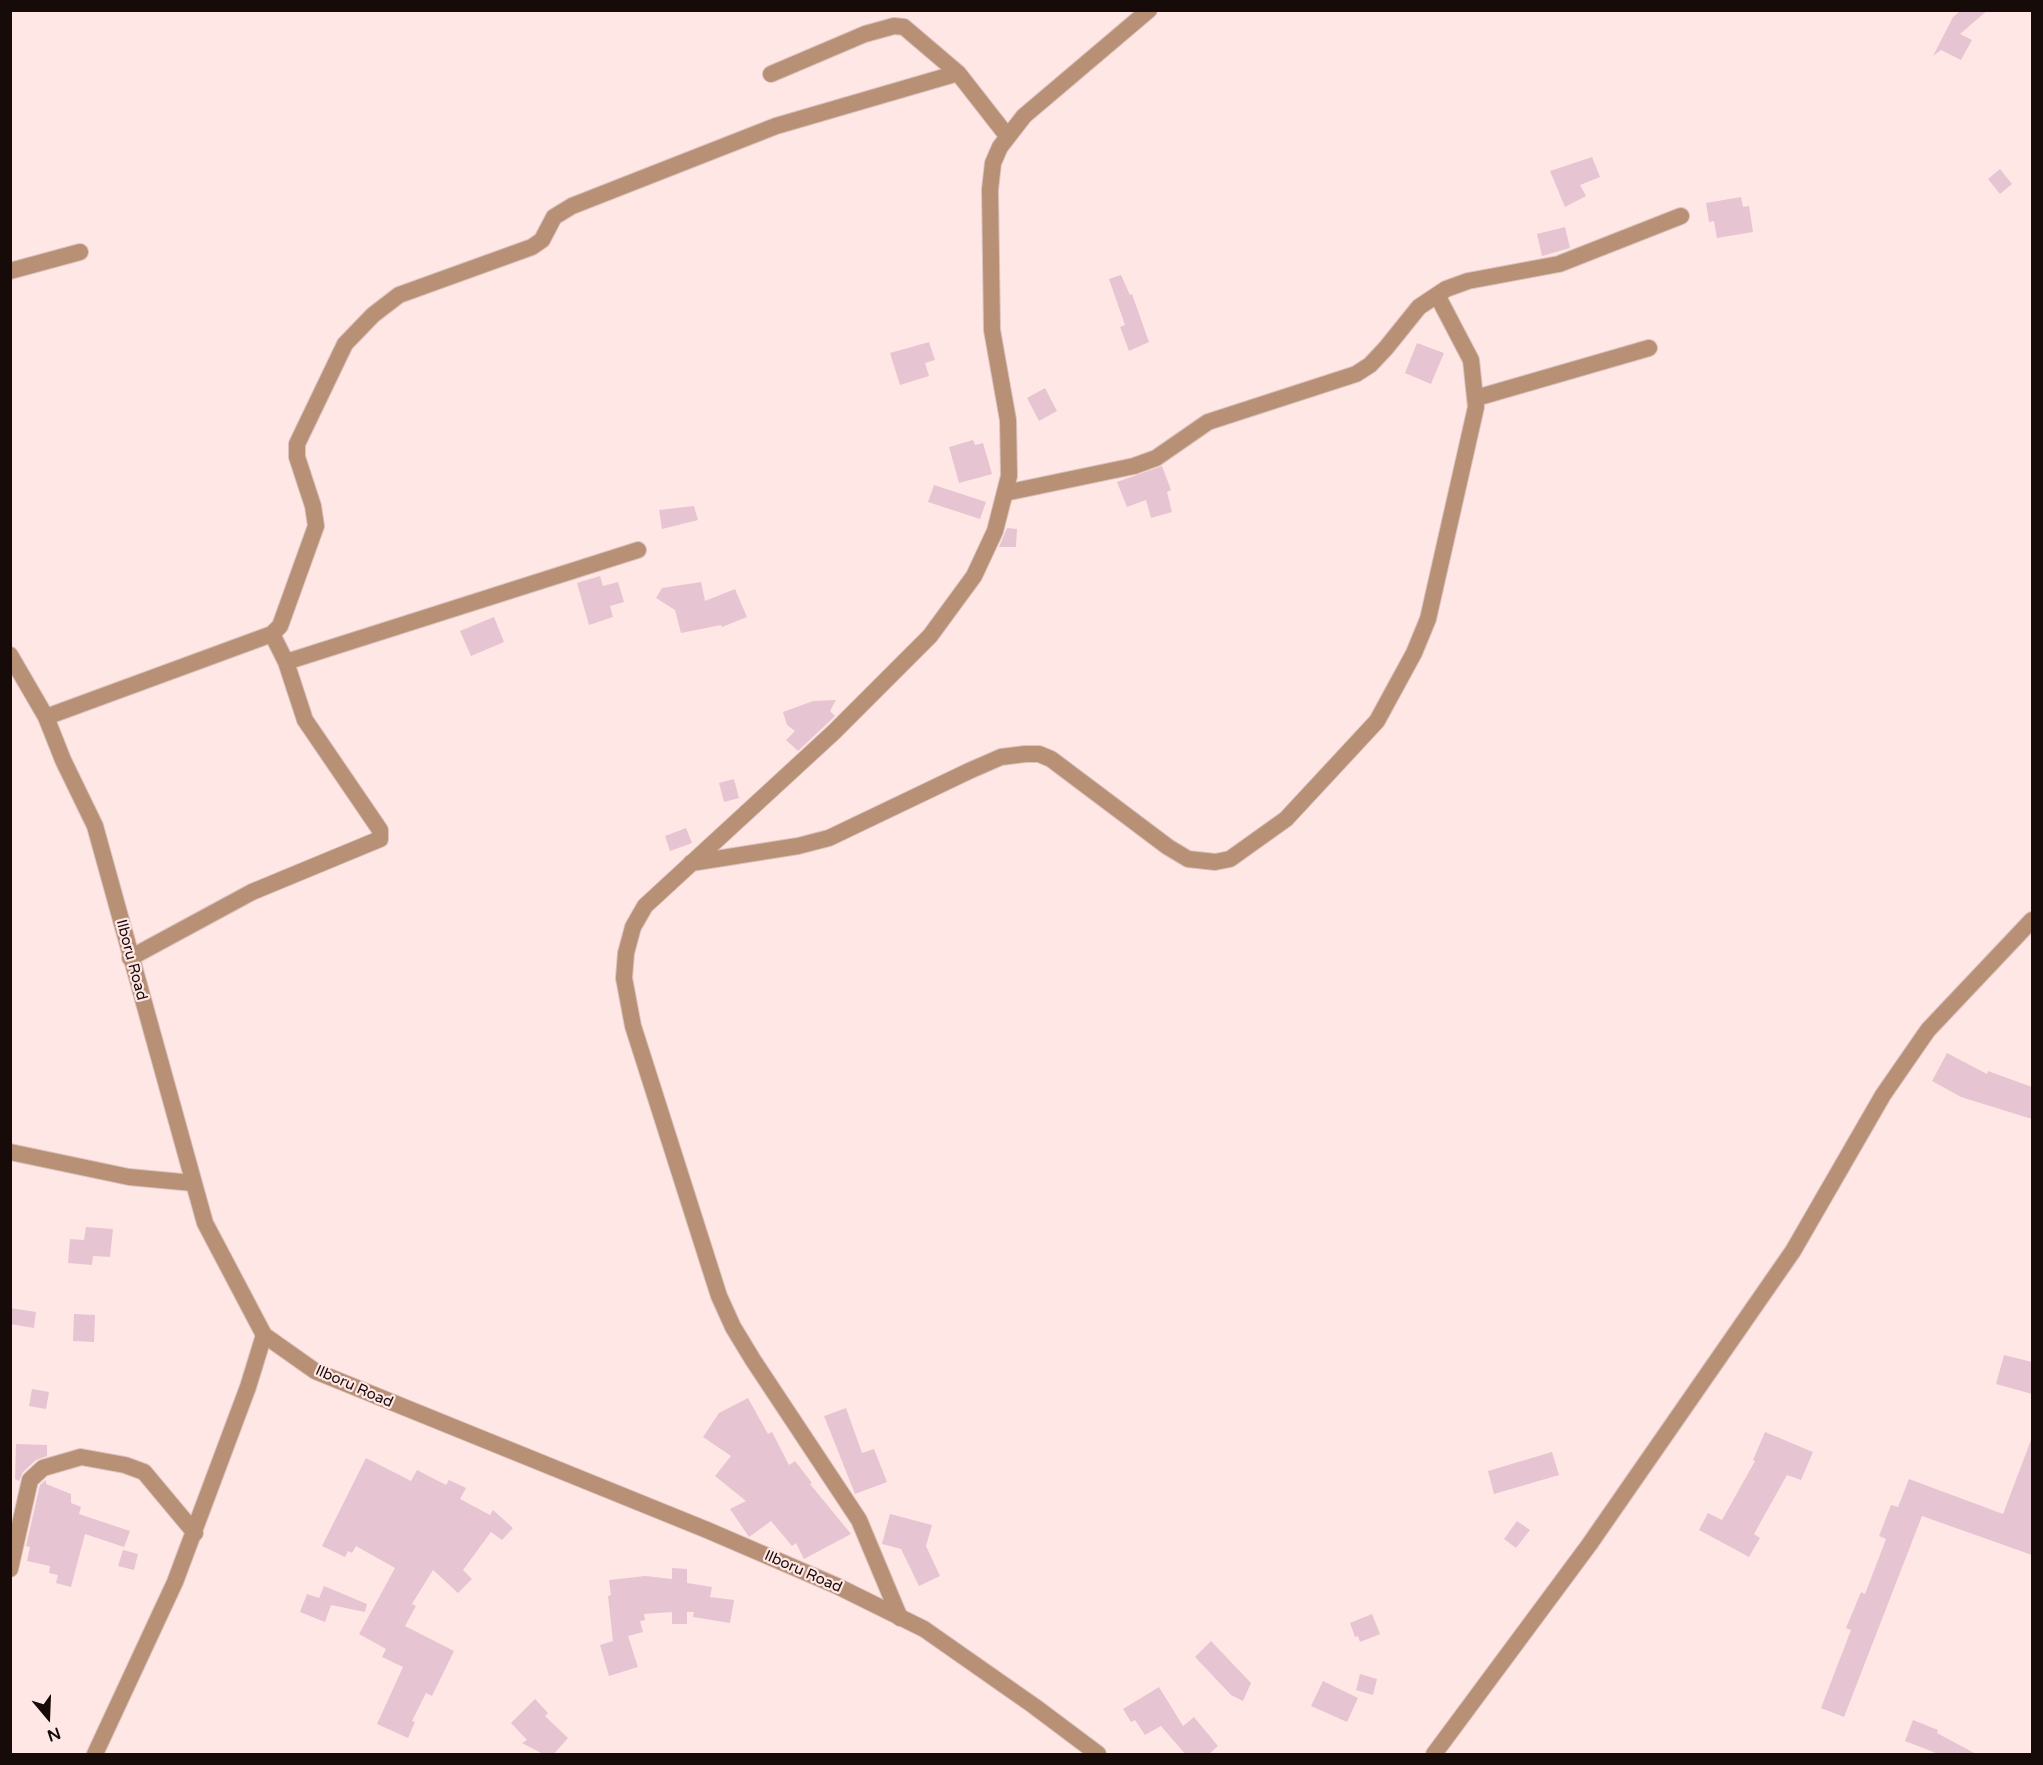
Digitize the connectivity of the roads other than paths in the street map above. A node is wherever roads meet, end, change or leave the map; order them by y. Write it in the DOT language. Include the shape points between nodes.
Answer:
graph roads {
  1 [pos="1149,10"];
  2 [pos="958,73"];
  3 [pos="771,74"];
  4 [pos="1008,137"];
  5 [pos="1681,216"];
  6 [pos="80,252"];
  7 [pos="10,271"];
  8 [pos="1437,295"];
  9 [pos="1649,348"];
  10 [pos="1476,398"];
  11 [pos="1005,493"];
  12 [pos="638,550"];
  13 [pos="272,634"];
  14 [pos="10,655"];
  15 [pos="286,662"];
  16 [pos="46,717"];
  17 [pos="691,863"];
  18 [pos="2032,920"];
  19 [pos="130,958"];
  20 [pos="10,1152"];
  21 [pos="192,1183"];
  22 [pos="264,1335"];
  23 [pos="195,1533"];
  24 [pos="10,1569"];
  25 [pos="900,1618"];
  26 [pos="95,1755"];
  27 [pos="1098,1755"];
  28 [pos="1434,1755"];
  1 -- 4 [label="street" via="1048,94"];
  2 -- 3 [label="street" via="912,32 894,26 825,49"];
  2 -- 4 [label="street"];
  2 -- 13 [label="street" via="776,126 572,206 554,217 542,240 532,247 399,296 373,315 345,344 297,444 297,458 316,526 279,626"];
  4 -- 11 [label="street" via="993,162 990,190 992,330 1008,420 1009,476"];
  5 -- 8 [label="street" via="1559,264 1468,281"];
  6 -- 7 [label="street"];
  8 -- 10 [label="street" via="1471,360"];
  8 -- 11 [label="street" via="1419,307 1386,348 1356,374 1208,422 1156,458 1134,466"];
  9 -- 10 [label="street"];
  10 -- 17 [label="street" via="1428,619 1414,653 1377,721 1286,819 1230,859 1188,859 1051,759 1025,754 1001,757 829,838"];
  11 -- 17 [label="street" via="995,531 974,576 930,636 834,732"];
  12 -- 15 [label="street"];
  13 -- 15 [label="street"];
  13 -- 16 [label="street"];
  14 -- 16 [label="street, Ilboru Road"];
  15 -- 19 [label="street" via="305,720 380,830 381,839 252,892"];
  16 -- 19 [label="street, Ilboru Road" via="95,826"];
  17 -- 25 [label="street" via="645,906 633,927 624,978 633,1026 719,1296 733,1327 859,1520"];
  18 -- 28 [label="street" via="1928,1030 1872,1114 1794,1251 1589,1545"];
  19 -- 21 [label="street, Ilboru Road"];
  20 -- 21 [label="street" via="129,1177"];
  21 -- 22 [label="street, Ilboru Road" via="205,1223"];
  22 -- 23 [label="street"];
  22 -- 25 [label="street, Ilboru Road" via="324,1375 727,1539"];
  23 -- 24 [label="street" via="144,1472 81,1456 43,1468 30,1480"];
  23 -- 26 [label="street"];
  25 -- 27 [label="street, Ilboru Road" via="976,1663"];
}
